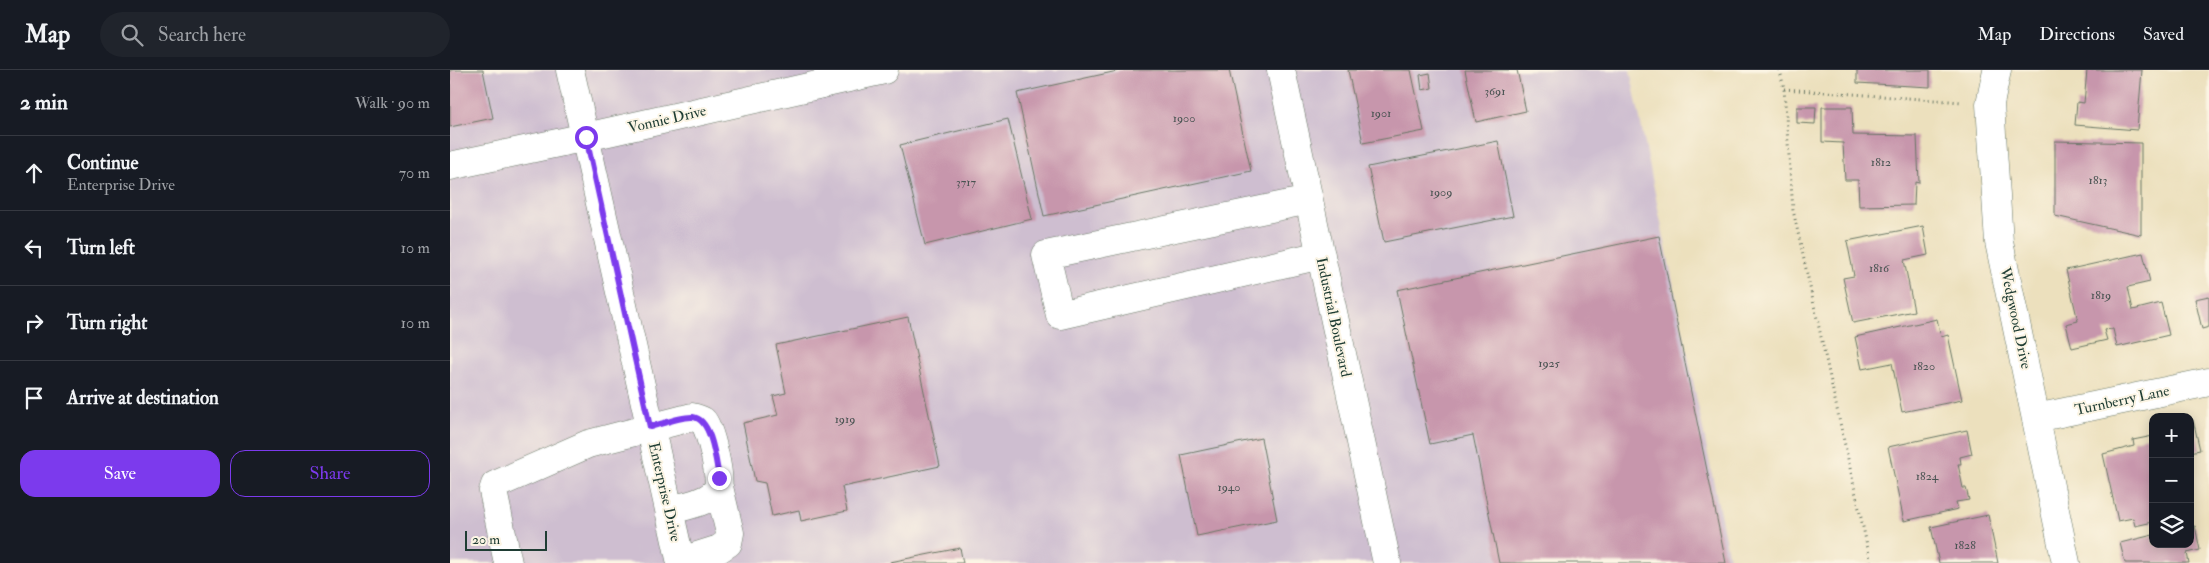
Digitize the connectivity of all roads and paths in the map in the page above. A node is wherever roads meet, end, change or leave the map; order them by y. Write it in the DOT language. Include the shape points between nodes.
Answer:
graph roads {
  1 [pos="570,70"];
  2 [pos="884,70"];
  3 [pos="1281,70"];
  4 [pos="1780,70"];
  5 [pos="1997,70"];
  6 [pos="1784,89"];
  7 [pos="1990,104"];
  8 [pos="586,137"];
  9 [pos="450,166"];
  10 [pos="1309,200"];
  11 [pos="1321,255"];
  12 [pos="2209,382"];
  13 [pos="2036,418"];
  14 [pos="650,427"];
  15 [pos="719,487"];
  16 [pos="669,510"];
  17 [pos="681,562"];
  18 [pos="508,563"];
  19 [pos="1388,563"];
  20 [pos="1870,563"];
  21 [pos="2066,563"];
  1 -- 8 [label="street, Enterprise Drive"];
  2 -- 8 [label="street, Vonnie Drive"];
  3 -- 10 [label="street, Industrial Boulevard"];
  4 -- 6 [label="path"];
  5 -- 7 [label="street, Wedgwood Drive"];
  6 -- 7 [label="path"];
  6 -- 20 [label="path" via="1793,210"];
  7 -- 13 [label="street, Wedgwood Drive" via="1999,242"];
  8 -- 9 [label="street, Vonnie Drive"];
  8 -- 14 [label="street, Enterprise Drive"];
  10 -- 11 [label="street, Industrial Boulevard"];
  10 -- 11 [label="street" via="1046,255 1060,315"];
  11 -- 19 [label="street, Industrial Boulevard"];
  12 -- 13 [label="street, Turnberry Lane"];
  13 -- 21 [label="street, Wedgwood Drive"];
  14 -- 15 [label="street" via="692,417 702,420 707,428"];
  14 -- 16 [label="street, Enterprise Drive"];
  14 -- 18 [label="street" via="588,444 496,486 494,491"];
  15 -- 16 [label="street" via="710,498"];
  15 -- 17 [label="street" via="730,533 728,543"];
  16 -- 17 [label="street, Enterprise Drive"];
}
